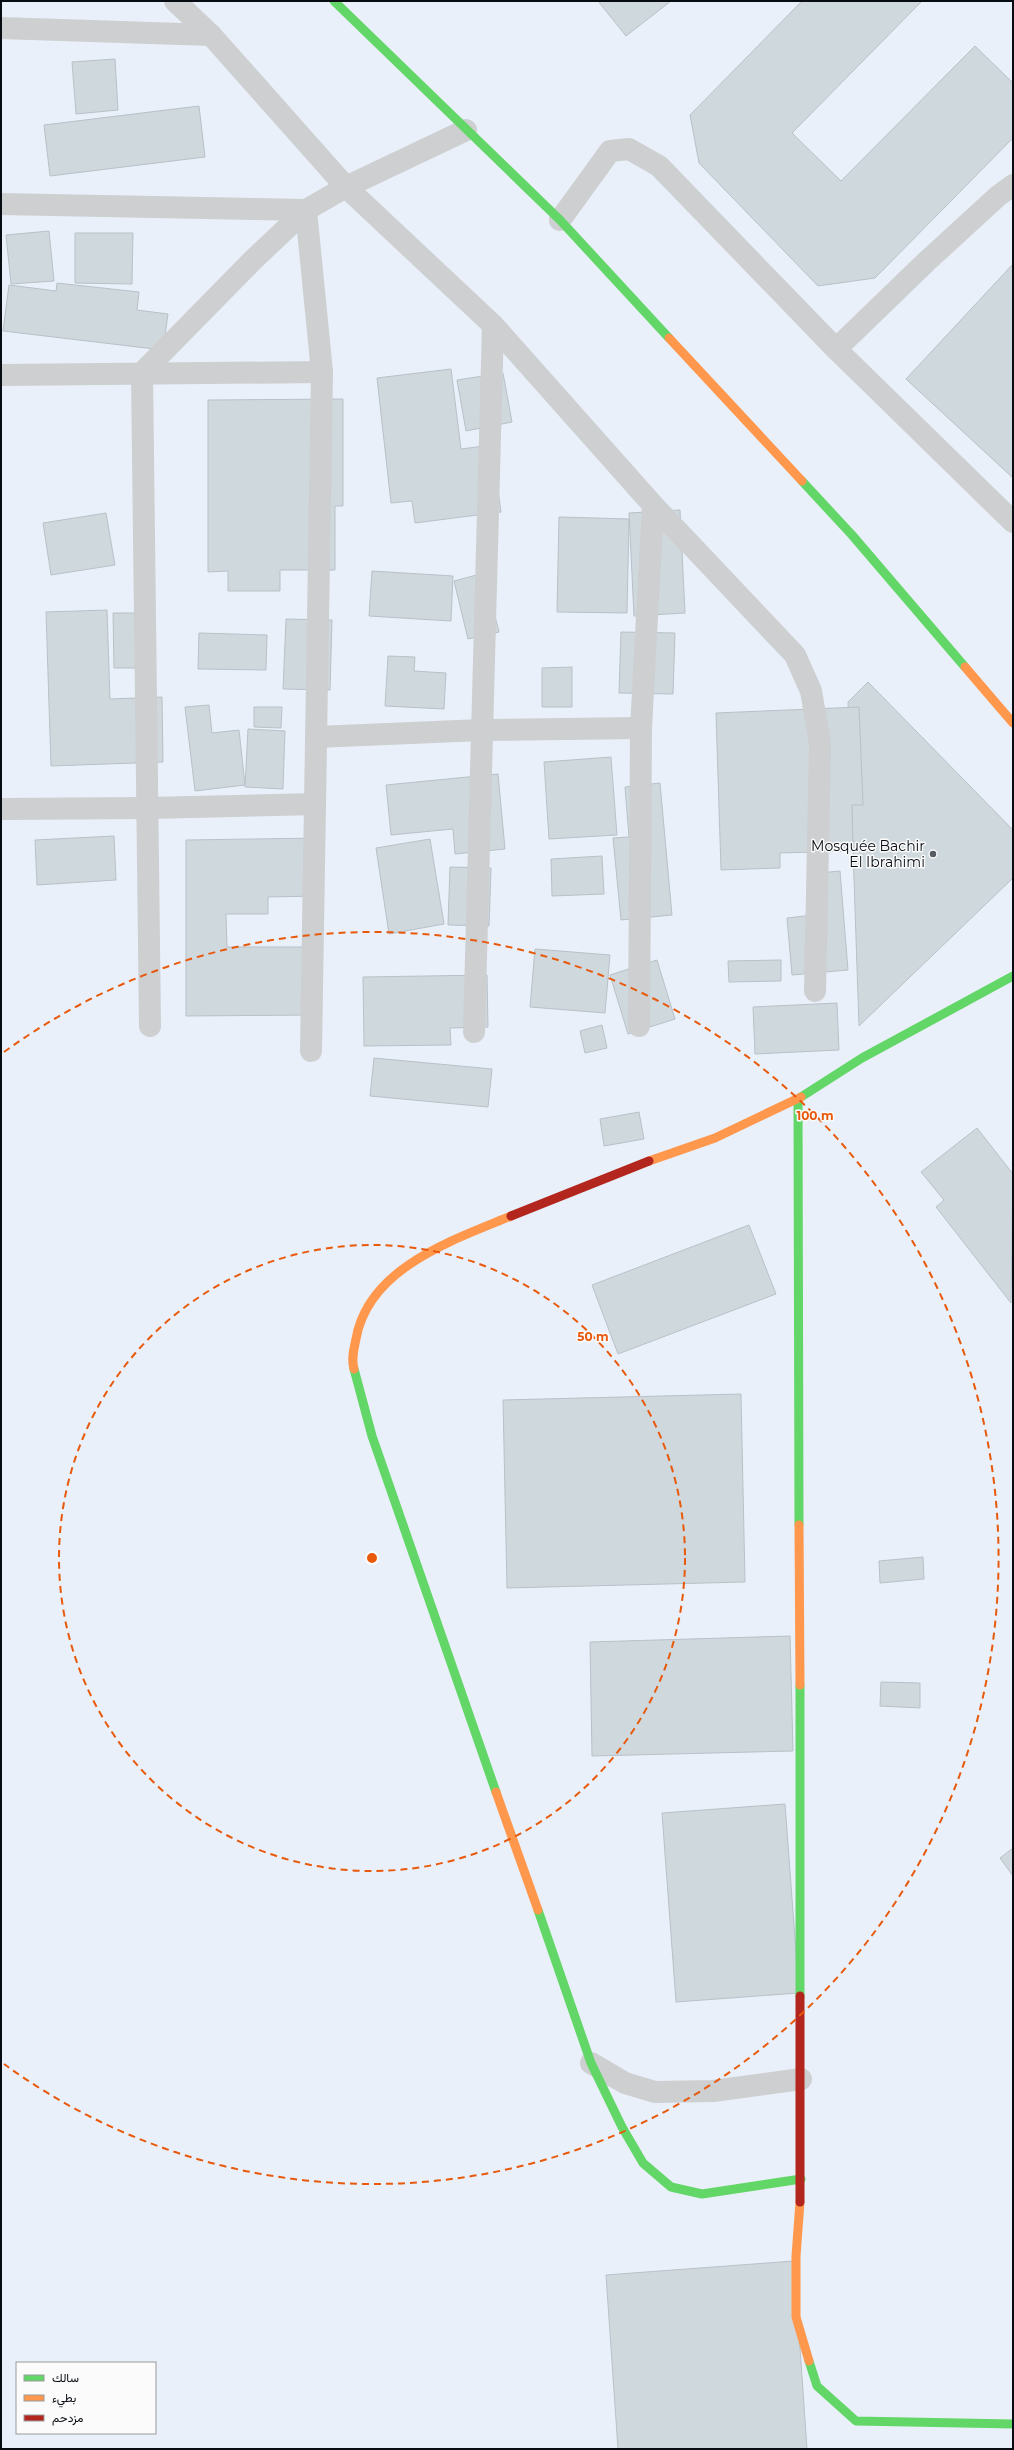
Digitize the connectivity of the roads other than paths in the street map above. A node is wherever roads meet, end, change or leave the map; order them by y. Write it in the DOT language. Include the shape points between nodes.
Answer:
graph roads {
  1 [pos="175,1"];
  2 [pos="334,1"];
  3 [pos="1,28"];
  4 [pos="211,36"];
  5 [pos="466,130"];
  6 [pos="1013,185"];
  7 [pos="346,187"];
  8 [pos="1,204"];
  9 [pos="306,210"];
  10 [pos="560,220"];
  11 [pos="493,325"];
  12 [pos="836,349"];
  13 [pos="322,372"];
  14 [pos="142,374"];
  15 [pos="1,375"];
  16 [pos="653,505"];
  17 [pos="1013,522"];
  18 [pos="1013,723"];
  19 [pos="641,728"];
  20 [pos="482,730"];
  21 [pos="316,737"];
  22 [pos="315,804"];
  23 [pos="148,808"];
  24 [pos="1,809"];
  25 [pos="1013,976"];
  26 [pos="815,991"];
  27 [pos="150,1026"];
  28 [pos="639,1026"];
  29 [pos="474,1032"];
  30 [pos="311,1051"];
  31 [pos="798,1098"];
  32 [pos="591,2063"];
  33 [pos="801,2079"];
  34 [pos="801,2179"];
  35 [pos="1013,2424"];
  1 -- 4 [label="street"];
  2 -- 5 [label="street"];
  3 -- 4 [label="street"];
  4 -- 7 [label="street"];
  5 -- 7 [label="street"];
  5 -- 10 [label="street"];
  6 -- 12 [label="street" via="927,261"];
  7 -- 9 [label="street"];
  7 -- 11 [label="street"];
  8 -- 9 [label="street"];
  9 -- 13 [label="street"];
  9 -- 14 [label="street" via="253,260"];
  10 -- 12 [label="street" via="610,150 629,149 659,166"];
  10 -- 18 [label="street" via="852,534"];
  11 -- 16 [label="street"];
  11 -- 20 [label="street"];
  12 -- 17 [label="street"];
  13 -- 14 [label="street"];
  13 -- 21 [label="street"];
  14 -- 15 [label="street"];
  14 -- 23 [label="street"];
  16 -- 19 [label="street"];
  16 -- 26 [label="street" via="795,654 811,691 820,744"];
  19 -- 20 [label="street"];
  19 -- 28 [label="street"];
  20 -- 21 [label="street"];
  20 -- 29 [label="street"];
  21 -- 22 [label="street"];
  22 -- 23 [label="street"];
  22 -- 30 [label="street"];
  23 -- 24 [label="street"];
  23 -- 27 [label="street"];
  25 -- 31 [label="street" via="862,1058"];
  31 -- 32 [label="street" via="715,1138 618,1172 428,1253 387,1280 360,1322 352,1362 372,1436"];
  31 -- 33 [label="street"];
  32 -- 33 [label="street" via="625,2083 655,2092 713,2091"];
  32 -- 34 [label="street" via="622,2127 643,2163 671,2187 702,2194"];
  33 -- 34 [label="street"];
  34 -- 35 [label="street" via="796,2256 796,2317 816,2386 856,2421"];
}
